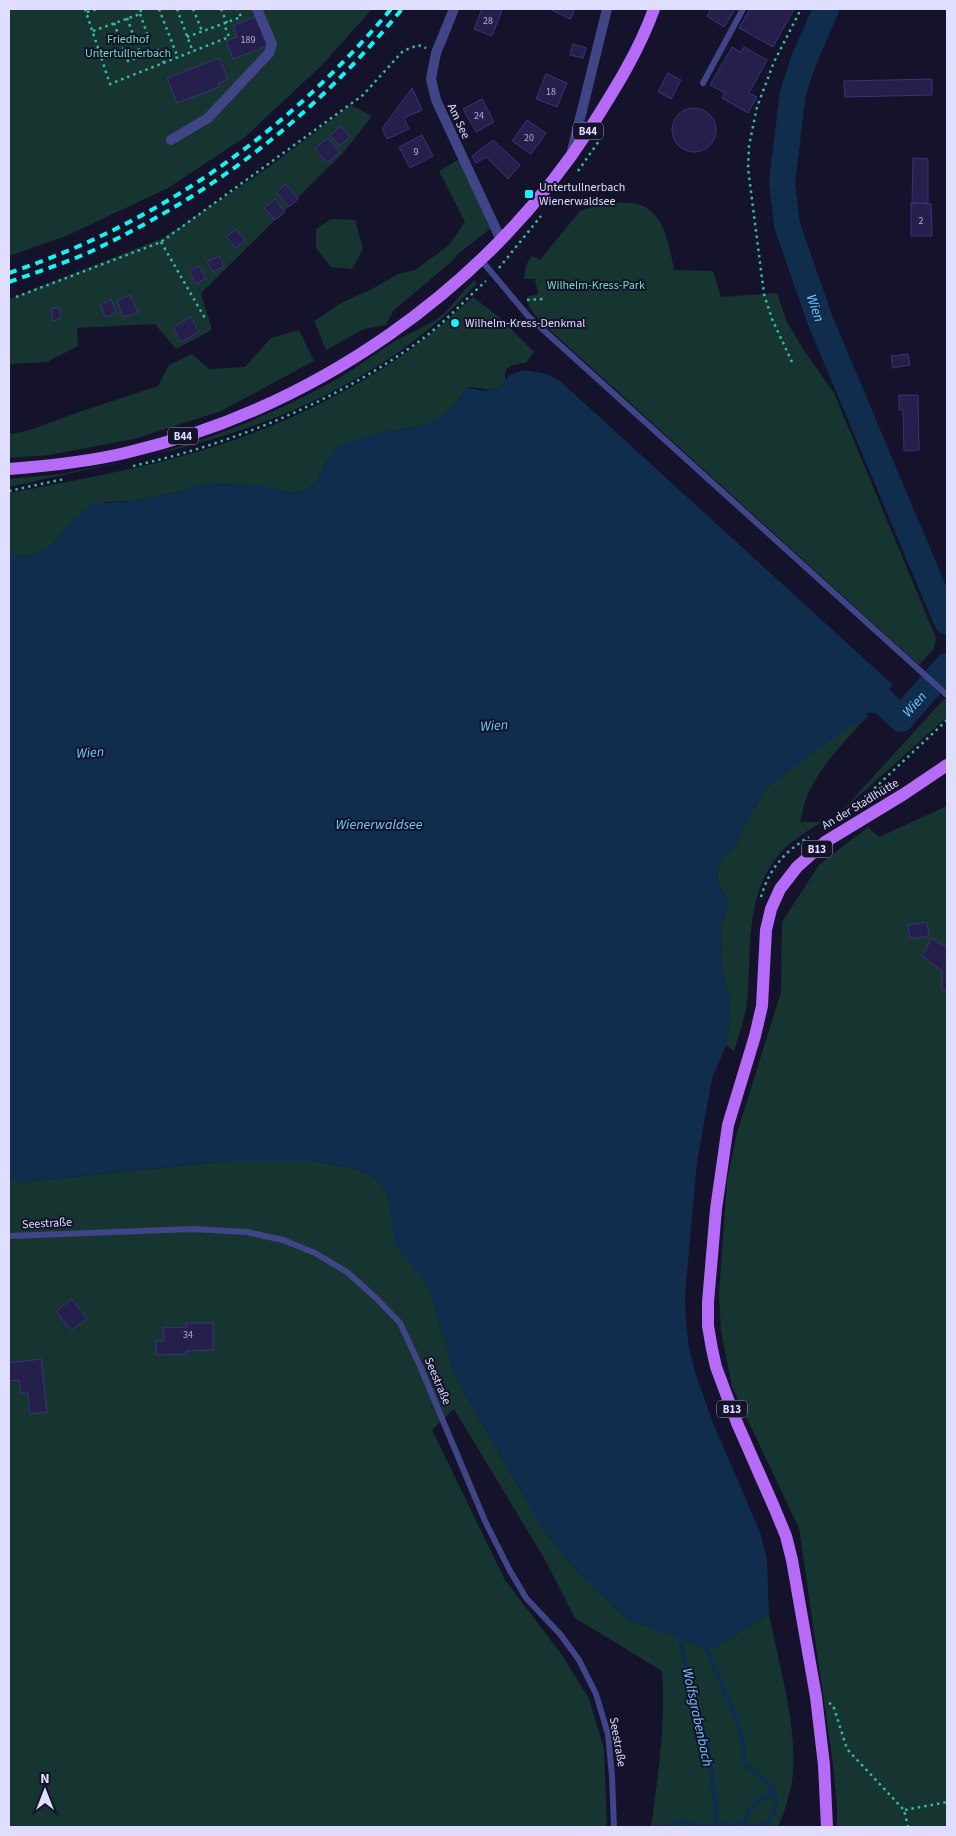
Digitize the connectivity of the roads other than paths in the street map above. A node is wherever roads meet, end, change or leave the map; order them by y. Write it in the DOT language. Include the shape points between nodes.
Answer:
graph roads {
  1 [pos="454,9"];
  2 [pos="608,9"];
  3 [pos="654,9"];
  4 [pos="743,9"];
  5 [pos="258,12"];
  6 [pos="704,83"];
  7 [pos="171,140"];
  8 [pos="569,160"];
  9 [pos="502,240"];
  10 [pos="481,260"];
  11 [pos="9,469"];
  12 [pos="947,695"];
  13 [pos="947,764"];
  14 [pos="9,1236"];
  15 [pos="614,1827"];
  16 [pos="827,1827"];
  1 -- 9 [label="street, Am See" via="436,53 431,78 436,100"];
  2 -- 8 [label="street"];
  3 -- 8 [label="main road, B44" via="621,80"];
  4 -- 6 [label="lane"];
  5 -- 7 [label="street" via="272,44 269,53 208,118"];
  8 -- 9 [label="main road, B44"];
  9 -- 10 [label="main road, B44"];
  10 -- 11 [label="main road, B44" via="402,325 345,363 232,419 125,453"];
  10 -- 12 [label="lane" via="529,317"];
  13 -- 16 [label="main road, An der Stadlhütte / B13" via="825,842 797,867 780,889 766,930 762,1006 723,1151 708,1326 716,1367 786,1536 792,1560 816,1697"];
  14 -- 15 [label="lane, Seestraße" via="193,1229 247,1232 315,1252 347,1272 376,1298 400,1323 485,1522 509,1569 526,1598 579,1660 596,1694 608,1734"];
}
